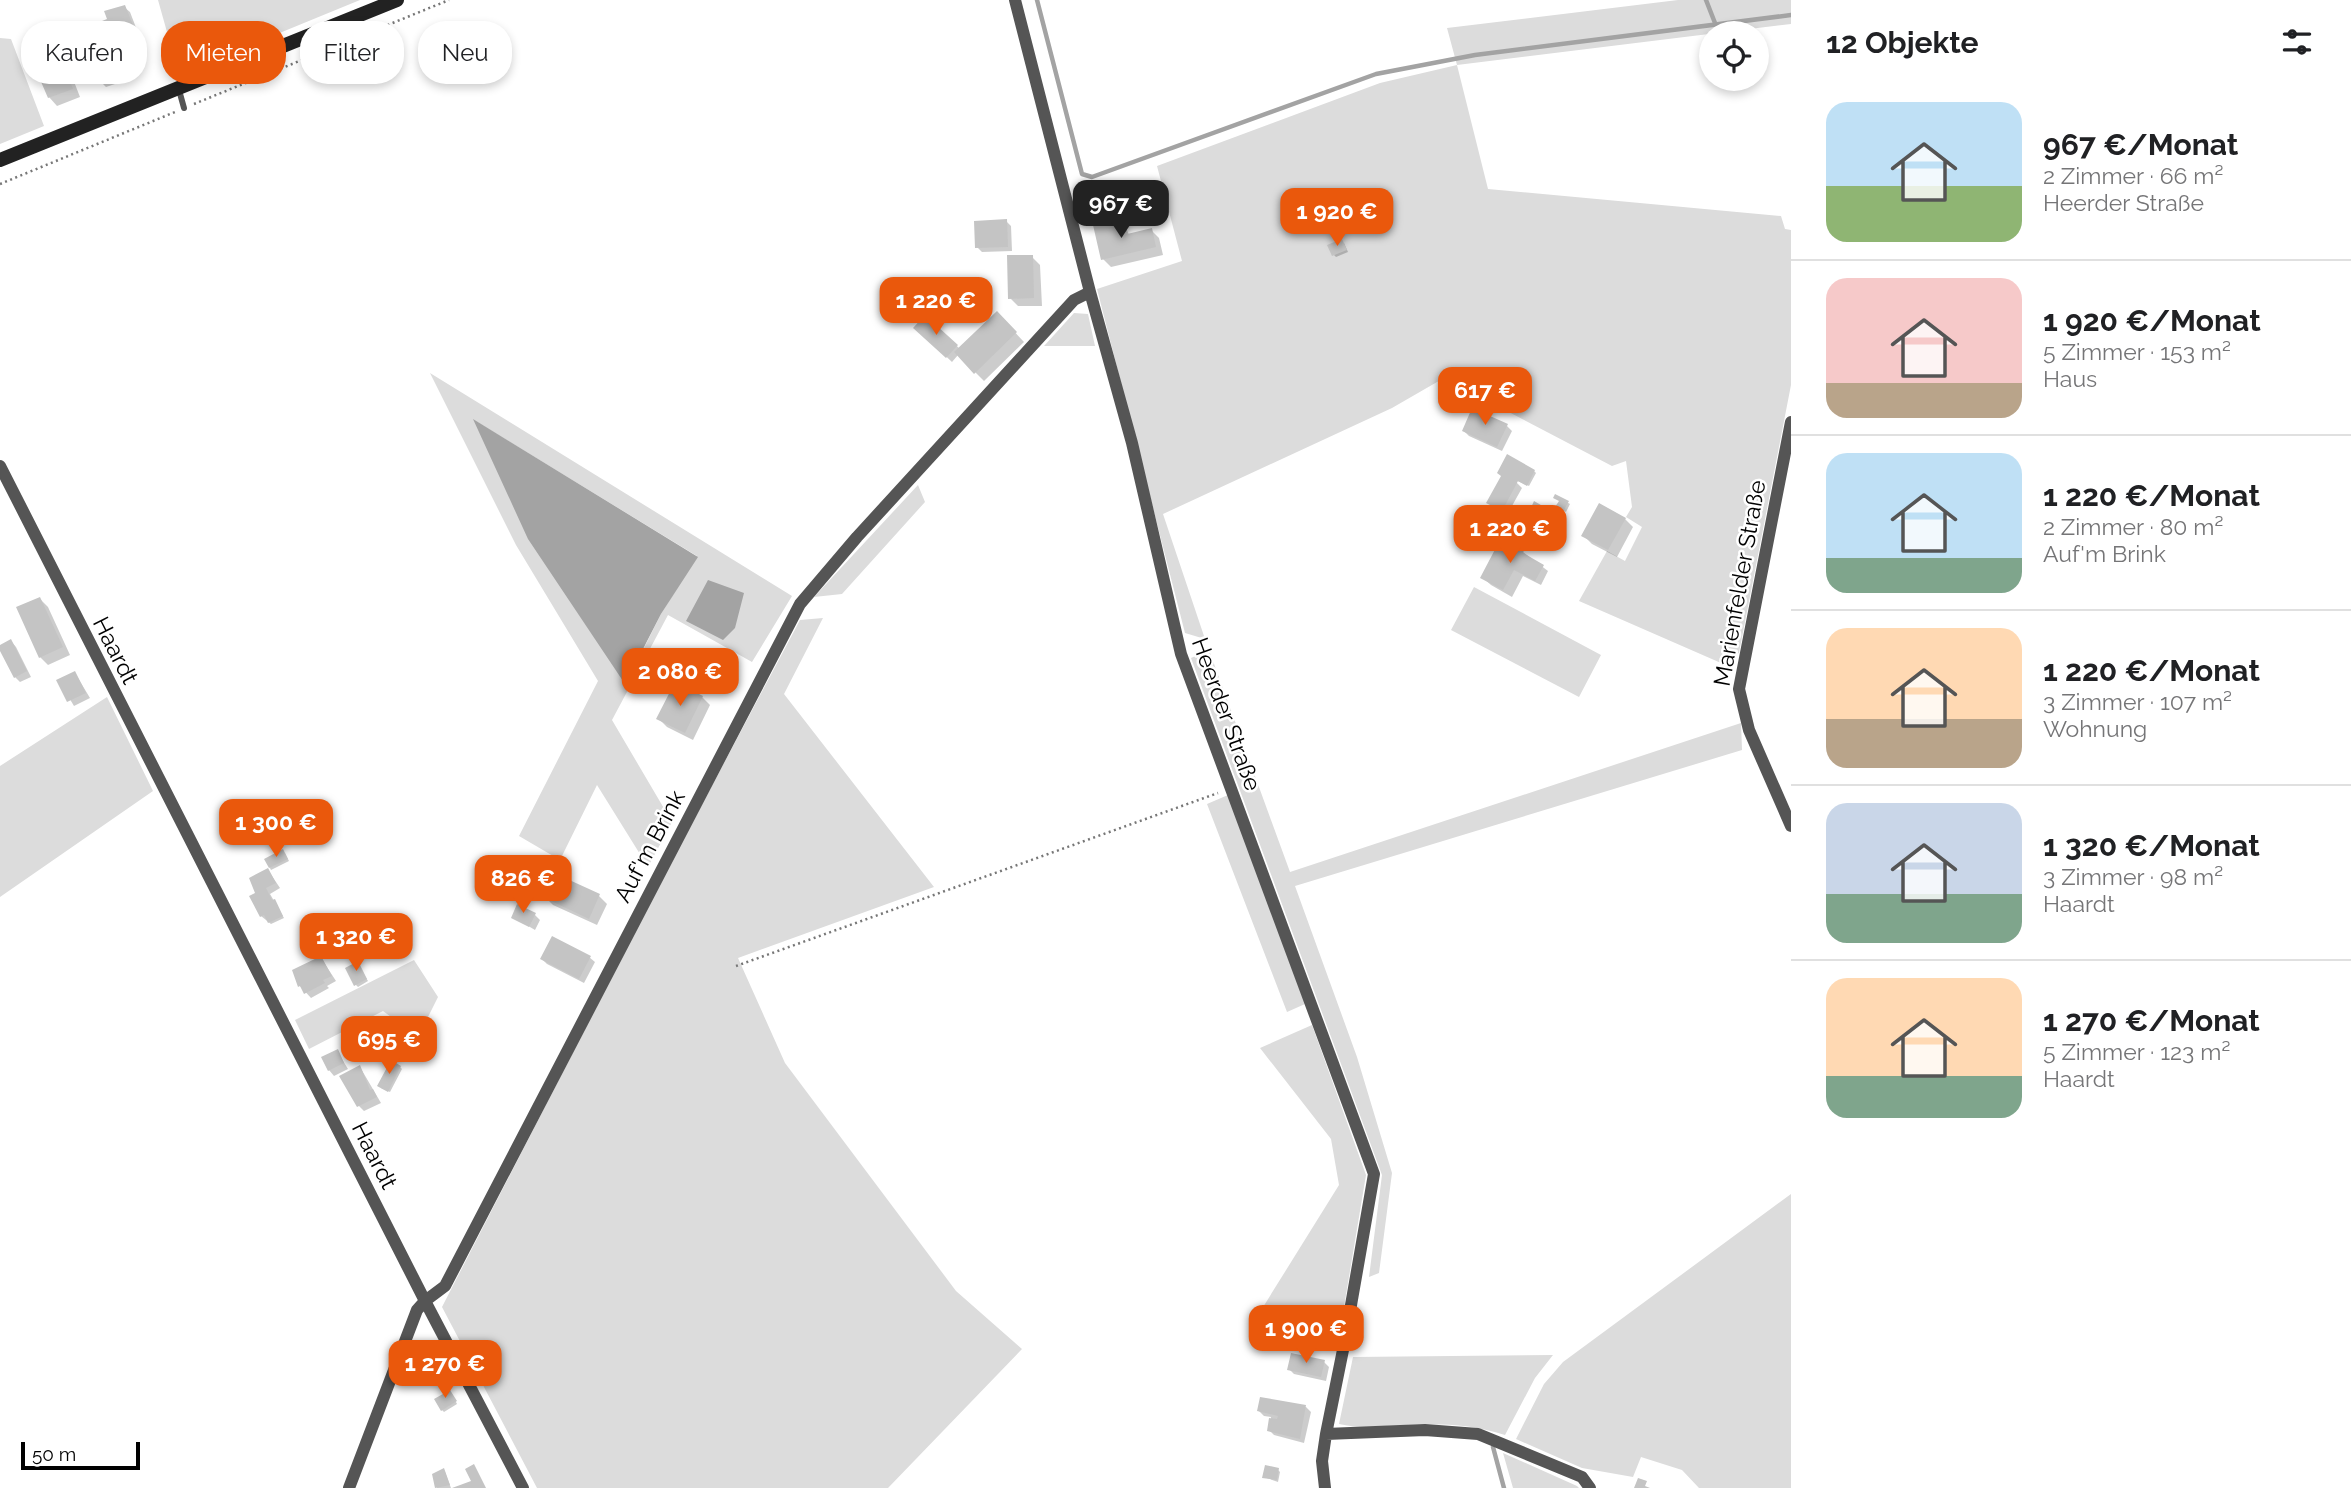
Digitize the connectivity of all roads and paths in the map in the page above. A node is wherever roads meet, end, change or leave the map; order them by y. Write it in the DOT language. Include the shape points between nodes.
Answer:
graph roads {
  1 [pos="397,0"];
  2 [pos="449,0"];
  3 [pos="1015,0"];
  4 [pos="178,88"];
  5 [pos="184,108"];
  6 [pos="0,160"];
  7 [pos="0,184"];
  8 [pos="1090,292"];
  9 [pos="1791,422"];
  10 [pos="0,466"];
  11 [pos="1231,788"];
  12 [pos="1791,826"];
  13 [pos="736,966"];
  14 [pos="425,1301"];
  15 [pos="1326,1434"];
  16 [pos="349,1488"];
  17 [pos="523,1488"];
  18 [pos="1325,1488"];
  19 [pos="1590,1488"];
  1 -- 4 [label="main road"];
  2 -- 5 [label="path"];
  3 -- 8 [label="street, Heerder Straße"];
  4 -- 5 [label="lane"];
  4 -- 6 [label="main road"];
  5 -- 7 [label="path"];
  8 -- 11 [label="street, Heerder Straße" via="1132,443 1181,654"];
  8 -- 14 [label="street, Auf'm Brink" via="1074,300 800,604 445,1286"];
  9 -- 12 [label="street, Marienfelder Straße" via="1739,689 1749,730"];
  10 -- 14 [label="street, Haardt"];
  11 -- 13 [label="path"];
  11 -- 15 [label="street, Heerder Straße" via="1374,1174"];
  14 -- 16 [label="street, Auf'm Brink"];
  14 -- 17 [label="street, Haardt"];
  15 -- 18 [label="street, Heerder Straße"];
  15 -- 19 [label="street" via="1425,1430 1478,1434 1582,1477"];
}
